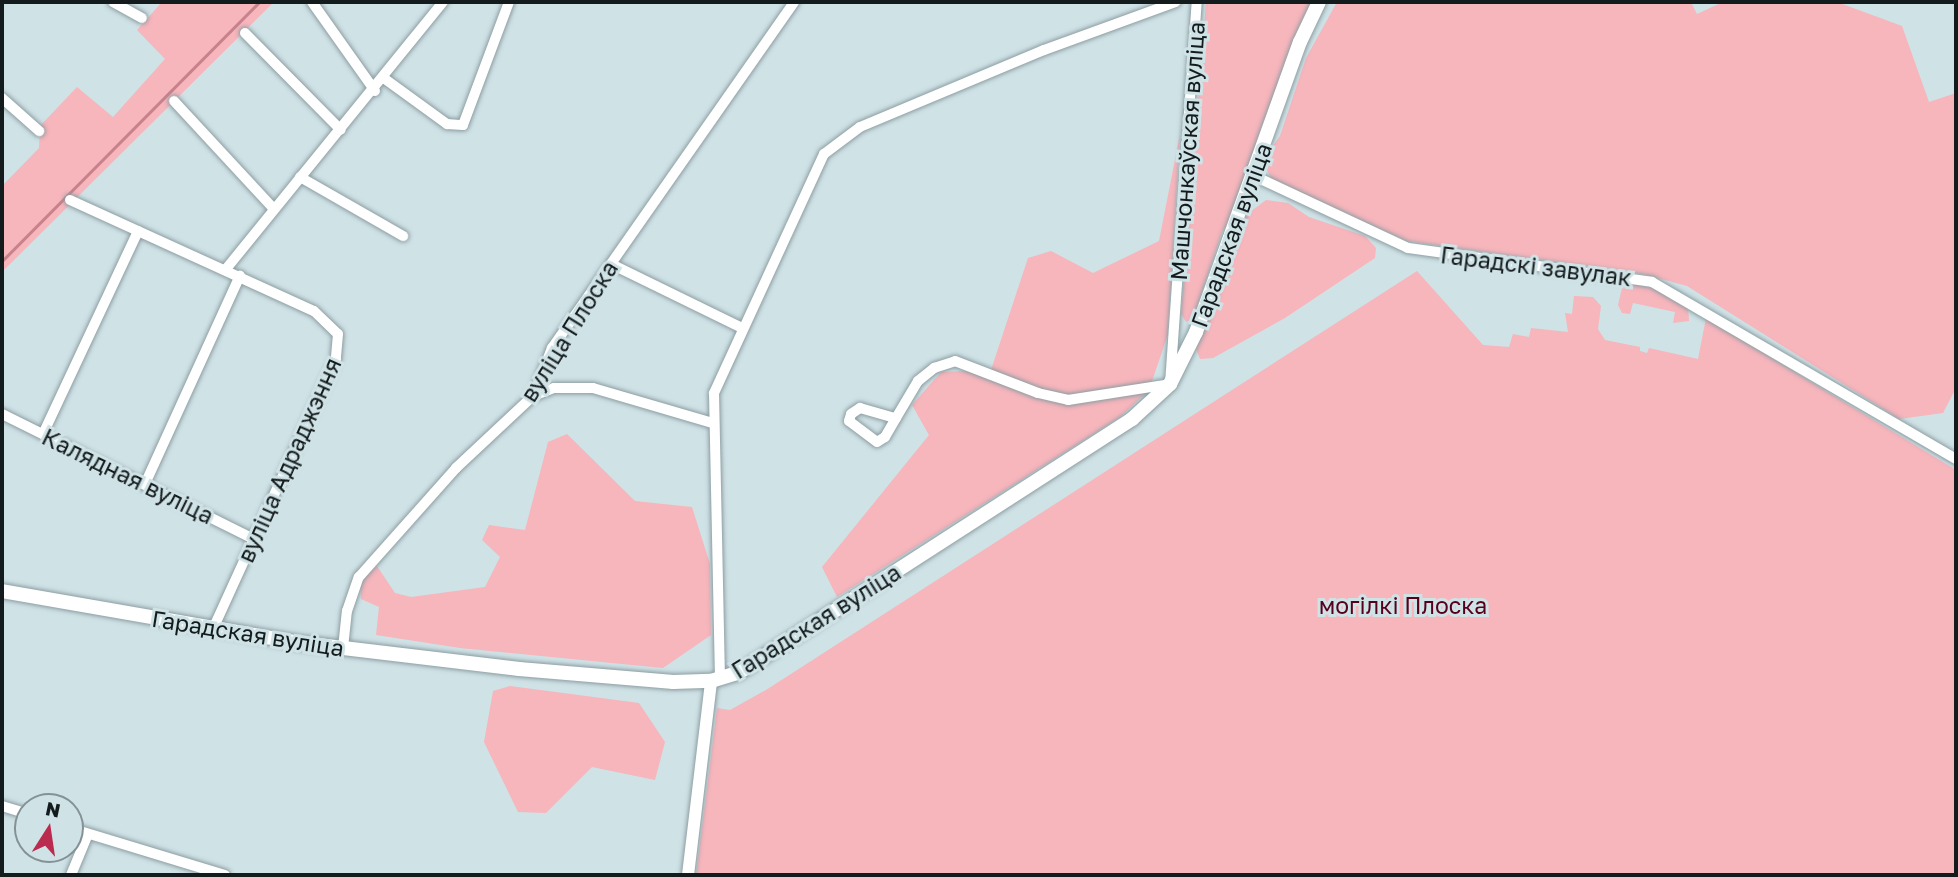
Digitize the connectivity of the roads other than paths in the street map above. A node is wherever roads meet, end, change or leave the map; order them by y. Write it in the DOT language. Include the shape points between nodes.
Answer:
graph roads {
  1 [pos="113,2"];
  2 [pos="312,2"];
  3 [pos="443,2"];
  4 [pos="509,2"];
  5 [pos="794,2"];
  6 [pos="1198,2"];
  7 [pos="1319,2"];
  8 [pos="1169,3"];
  9 [pos="142,18"];
  10 [pos="245,33"];
  11 [pos="385,79"];
  12 [pos="375,90"];
  13 [pos="2,98"];
  14 [pos="174,101"];
  15 [pos="341,130"];
  16 [pos="39,131"];
  17 [pos="1252,175"];
  18 [pos="300,177"];
  19 [pos="70,200"];
  20 [pos="273,208"];
  21 [pos="138,231"];
  22 [pos="403,236"];
  23 [pos="611,264"];
  24 [pos="226,269"];
  25 [pos="240,276"];
  26 [pos="743,328"];
  27 [pos="1170,384"];
  28 [pos="533,396"];
  29 [pos="2,414"];
  30 [pos="896,418"];
  31 [pos="712,423"];
  32 [pos="43,434"];
  33 [pos="1956,459"];
  34 [pos="145,484"];
  35 [pos="254,539"];
  36 [pos="2,591"];
  37 [pos="213,629"];
  38 [pos="343,648"];
  39 [pos="716,680"];
  40 [pos="84,833"];
  41 [pos="88,834"];
  42 [pos="71,875"];
  43 [pos="225,875"];
  44 [pos="688,875"];
  1 -- 9 [label="street"];
  2 -- 12 [label="street"];
  3 -- 11 [label="street"];
  4 -- 11 [label="street" via="463,125 447,124"];
  5 -- 23 [label="street, вуліца Плоска"];
  6 -- 27 [label="street, Машчонкаўская вуліца"];
  7 -- 17 [label="main road, Гарадская вуліца"];
  8 -- 26 [label="street" via="1044,50 841,138 818,164"];
  10 -- 15 [label="street"];
  11 -- 12 [label="street"];
  12 -- 15 [label="street"];
  13 -- 16 [label="street"];
  14 -- 20 [label="street"];
  15 -- 18 [label="street"];
  17 -- 27 [label="main road, Гарадская вуліца" via="1196,332"];
  17 -- 33 [label="street, Гарадскі завулак" via="1408,248 1652,282"];
  18 -- 20 [label="street"];
  18 -- 22 [label="street"];
  19 -- 21 [label="street, вуліца Адраджэння"];
  20 -- 24 [label="street"];
  21 -- 24 [label="street, вуліца Адраджэння"];
  21 -- 32 [label="street"];
  23 -- 26 [label="street"];
  23 -- 28 [label="street, вуліца Плоска" via="547,357"];
  24 -- 25 [label="street, вуліца Адраджэння"];
  25 -- 34 [label="street"];
  25 -- 35 [label="street, вуліца Адраджэння" via="322,316 335,327 340,342"];
  26 -- 31 [label="street" via="714,393"];
  27 -- 30 [label="street" via="1069,400 955,361 918,381"];
  27 -- 39 [label="main road, Гарадская вуліца" via="1132,419 756,663"];
  28 -- 31 [label="street" via="554,388 593,388"];
  28 -- 38 [label="street, вуліца Плоска" via="456,468 365,568 350,598"];
  29 -- 32 [label="street, Калядная вуліца"];
  30 -- 30 [label="street" via="877,442 849,421 860,408"];
  31 -- 39 [label="street" via="719,478"];
  32 -- 34 [label="street, Калядная вуліца"];
  34 -- 35 [label="street, Калядная вуліца"];
  35 -- 37 [label="street, вуліца Адраджэння"];
  36 -- 37 [label="main road, Гарадская вуліца"];
  37 -- 38 [label="main road, Гарадская вуліца"];
  38 -- 39 [label="main road, Гарадская вуліца" via="519,669"];
  39 -- 44 [label="street"];
  40 -- 41 [label="street"];
  41 -- 42 [label="street"];
  41 -- 43 [label="street"];
}
